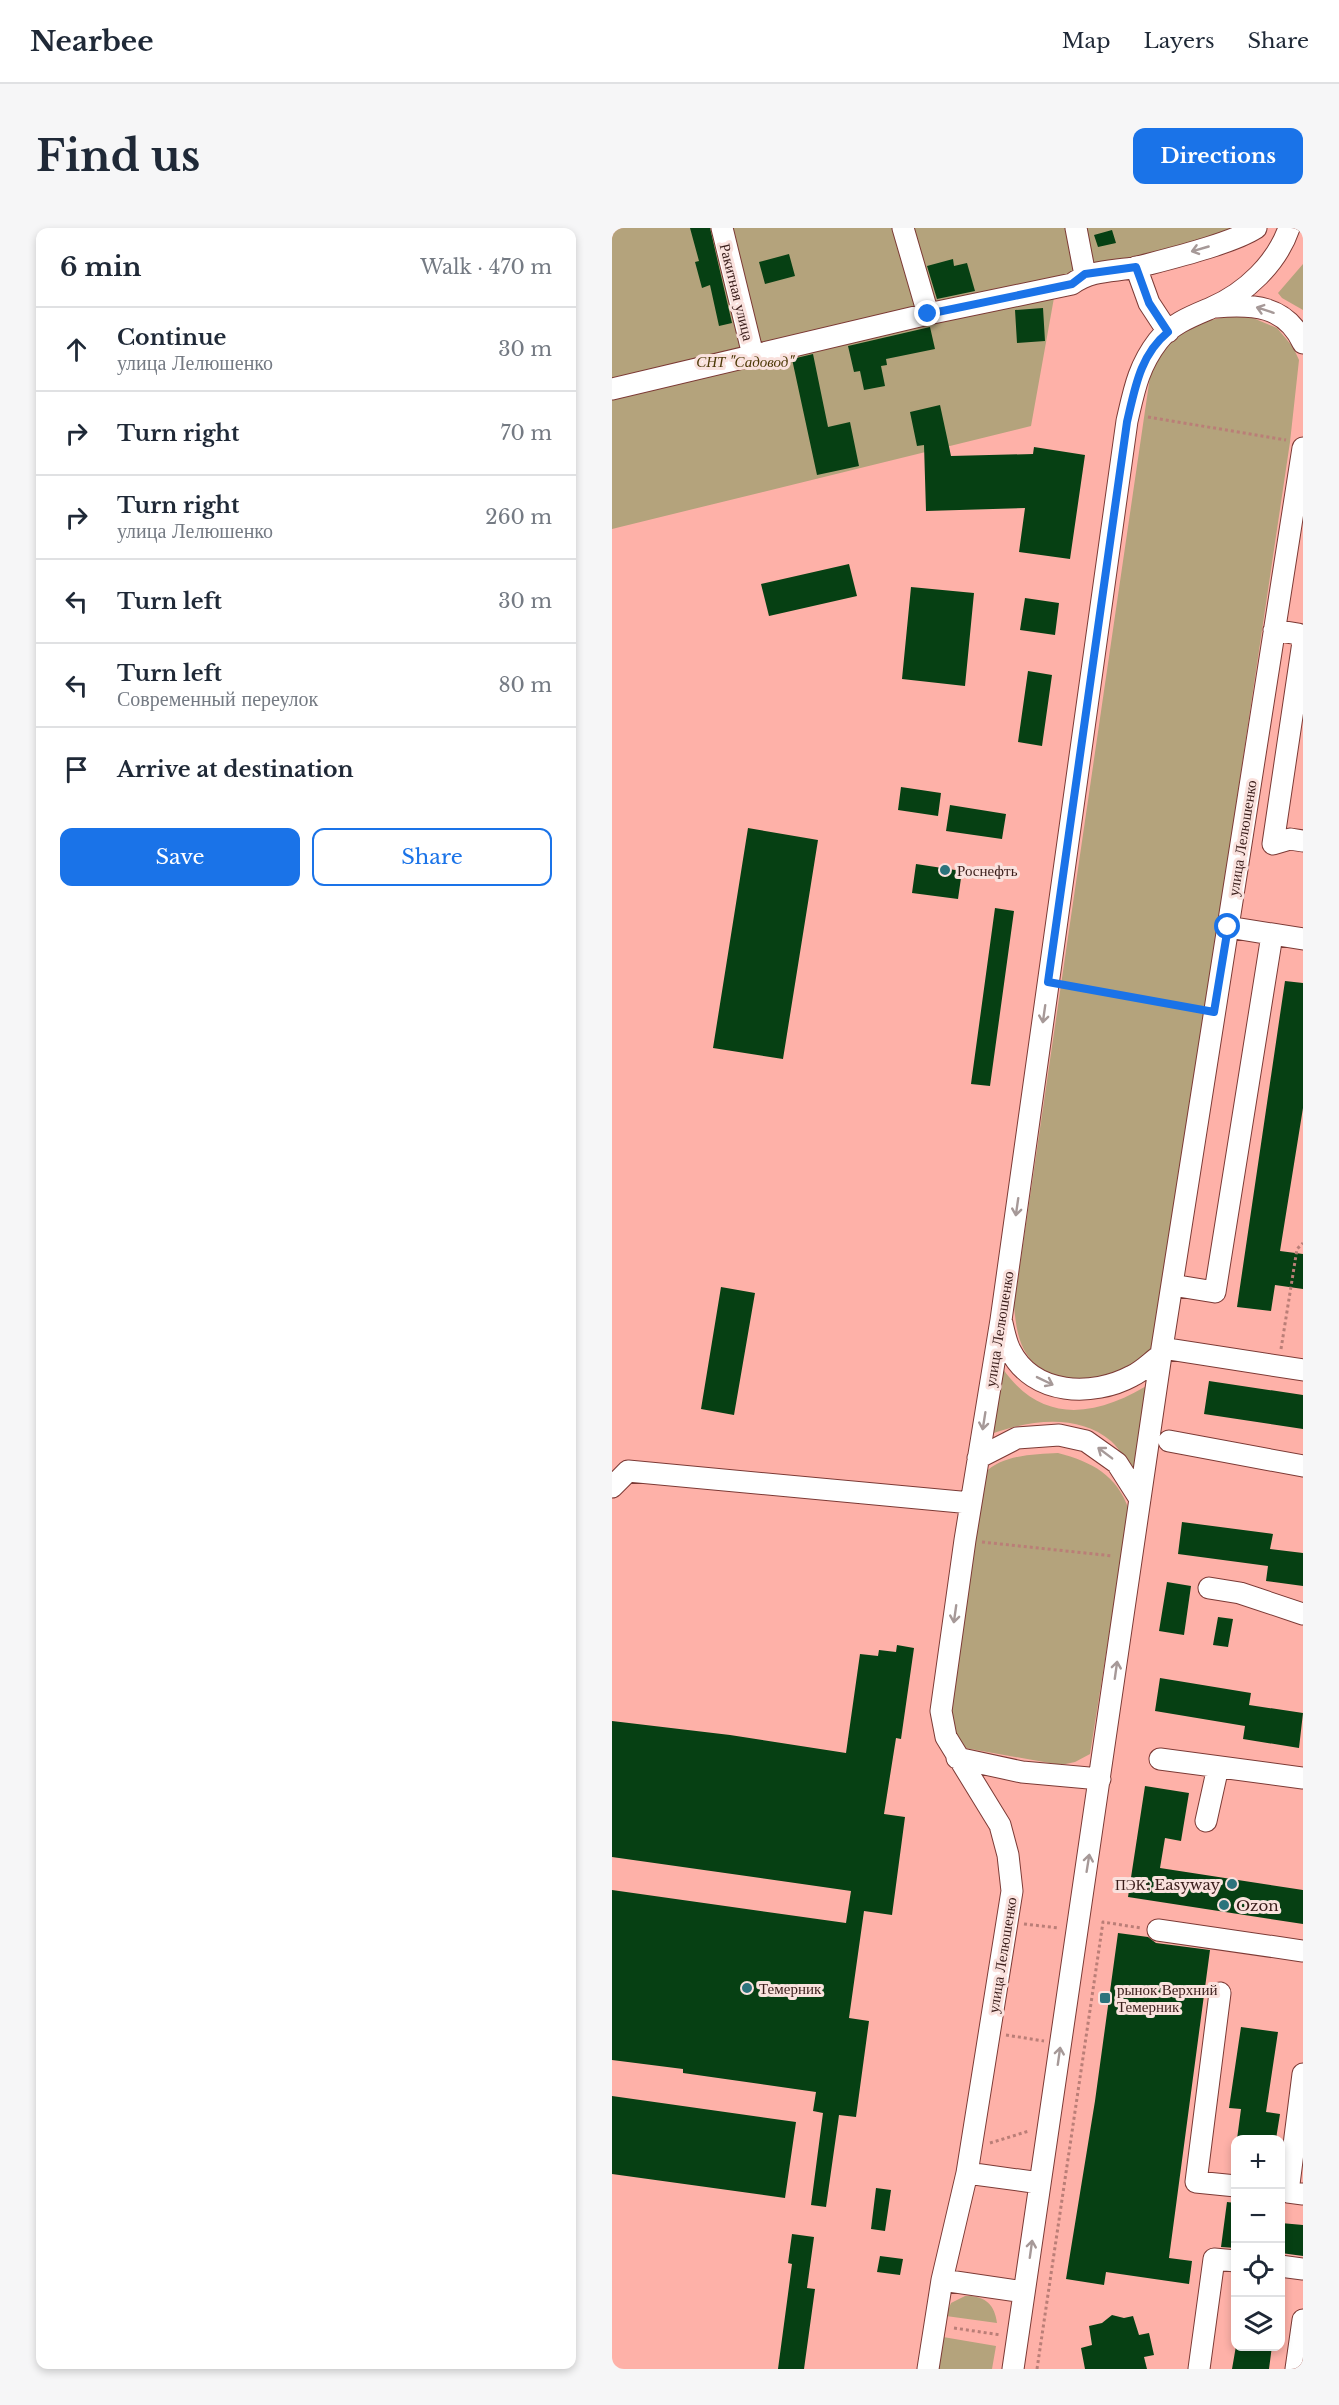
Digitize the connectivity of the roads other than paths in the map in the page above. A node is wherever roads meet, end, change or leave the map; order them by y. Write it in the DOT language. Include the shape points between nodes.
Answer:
graph roads {
  1 [pos="722,228"];
  2 [pos="903,228"];
  3 [pos="1076,228"];
  4 [pos="1289,228"];
  5 [pos="1255,229"];
  6 [pos="1136,267"];
  7 [pos="1085,274"];
  8 [pos="1213,307"];
  9 [pos="928,314"];
  10 [pos="1168,332"];
  11 [pos="1303,343"];
  12 [pos="753,355"];
  13 [pos="612,389"];
  14 [pos="1297,444"];
  15 [pos="1301,484"];
  16 [pos="1274,630"];
  17 [pos="1241,840"];
  18 [pos="1303,840"];
  19 [pos="1273,844"];
  20 [pos="1228,927"];
  21 [pos="1272,935"];
  22 [pos="1303,939"];
  23 [pos="1172,1285"];
  24 [pos="1001,1320"];
  25 [pos="1162,1351"];
  26 [pos="1303,1370"];
  27 [pos="1169,1441"];
  28 [pos="978,1458"];
  29 [pos="1303,1466"];
  30 [pos="612,1487"];
  31 [pos="1140,1499"];
  32 [pos="971,1503"];
  33 [pos="1209,1588"];
  34 [pos="1303,1614"];
  35 [pos="957,1758"];
  36 [pos="1160,1759"];
  37 [pos="1218,1767"];
  38 [pos="1303,1778"];
  39 [pos="1100,1779"];
  40 [pos="1206,1821"];
  41 [pos="1158,1930"];
  42 [pos="1303,1952"];
  43 [pos="1220,1993"];
  44 [pos="1303,2074"];
  45 [pos="967,2173"];
  46 [pos="1040,2183"];
  47 [pos="1231,2186"];
  48 [pos="1290,2193"];
  49 [pos="1231,2261"];
  50 [pos="1285,2267"];
  51 [pos="1303,2269"];
  52 [pos="942,2280"];
  53 [pos="1024,2292"];
  54 [pos="1303,2320"];
  55 [pos="928,2369"];
  56 [pos="1013,2369"];
  57 [pos="1199,2369"];
  58 [pos="1296,2369"];
  1 -- 12 [label="street, Ракитная улица"];
  2 -- 9 [label="street"];
  3 -- 7 [label="street"];
  4 -- 8 [label="street, улица Лелюшенко" via="1270,263 1246,286"];
  5 -- 6 [label="street, one-way"];
  6 -- 7 [label="street"];
  6 -- 10 [label="street" via="1149,303"];
  7 -- 9 [label="street" via="1072,284"];
  8 -- 10 [label="street, улица Лелюшенко"];
  11 -- 8 [label="street, one-way" via="1282,317 1267,308"];
  9 -- 12 [label="street"];
  10 -- 24 [label="street, улица Лелюшенко, one-way" via="1140,368 1129,414"];
  12 -- 13 [label="street"];
  14 -- 15 [label="street, улица Лелюшенко"];
  15 -- 16 [label="street, улица Лелюшенко"];
  16 -- 17 [label="street, улица Лелюшенко"];
  16 -- 19 [label="street" via="1298,634 1303,642"];
  17 -- 19 [label="street"];
  17 -- 20 [label="street, улица Лелюшенко"];
  18 -- 19 [label="street"];
  20 -- 21 [label="street"];
  20 -- 23 [label="street, улица Лелюшенко"];
  21 -- 22 [label="street"];
  21 -- 23 [label="street" via="1215,1292"];
  23 -- 25 [label="street, улица Лелюшенко"];
  24 -- 25 [label="street, one-way" via="1010,1350 1019,1363 1053,1386 1082,1391 1108,1387 1135,1375"];
  24 -- 28 [label="street, улица Лелюшенко, one-way"];
  25 -- 26 [label="street"];
  25 -- 31 [label="street, улица Лелюшенко"];
  27 -- 29 [label="street"];
  31 -- 28 [label="street, one-way" via="1117,1463 1086,1442 1059,1435 1017,1438"];
  28 -- 32 [label="street, улица Лелюшенко"];
  30 -- 32 [label="street" via="628,1471"];
  39 -- 31 [label="street, улица Лелюшенко, one-way"];
  32 -- 35 [label="street, улица Лелюшенко, one-way" via="941,1711 946,1737"];
  33 -- 34 [label="street" via="1240,1593"];
  35 -- 39 [label="street" via="1022,1772"];
  35 -- 45 [label="street, улица Лелюшенко" via="1000,1826 1012,1891"];
  36 -- 37 [label="street"];
  37 -- 38 [label="street"];
  37 -- 40 [label="street"];
  46 -- 39 [label="street, улица Лелюшенко, one-way"];
  41 -- 42 [label="street"];
  43 -- 47 [label="street" via="1196,2182"];
  44 -- 48 [label="street"];
  45 -- 46 [label="street"];
  45 -- 52 [label="street, улица Лелюшенко"];
  53 -- 46 [label="street, улица Лелюшенко, one-way"];
  49 -- 57 [label="street" via="1214,2259"];
  50 -- 51 [label="street"];
  52 -- 53 [label="street"];
  52 -- 55 [label="street, улица Лелюшенко"];
  53 -- 56 [label="street, улица Лелюшенко"];
  54 -- 58 [label="street"];
}
